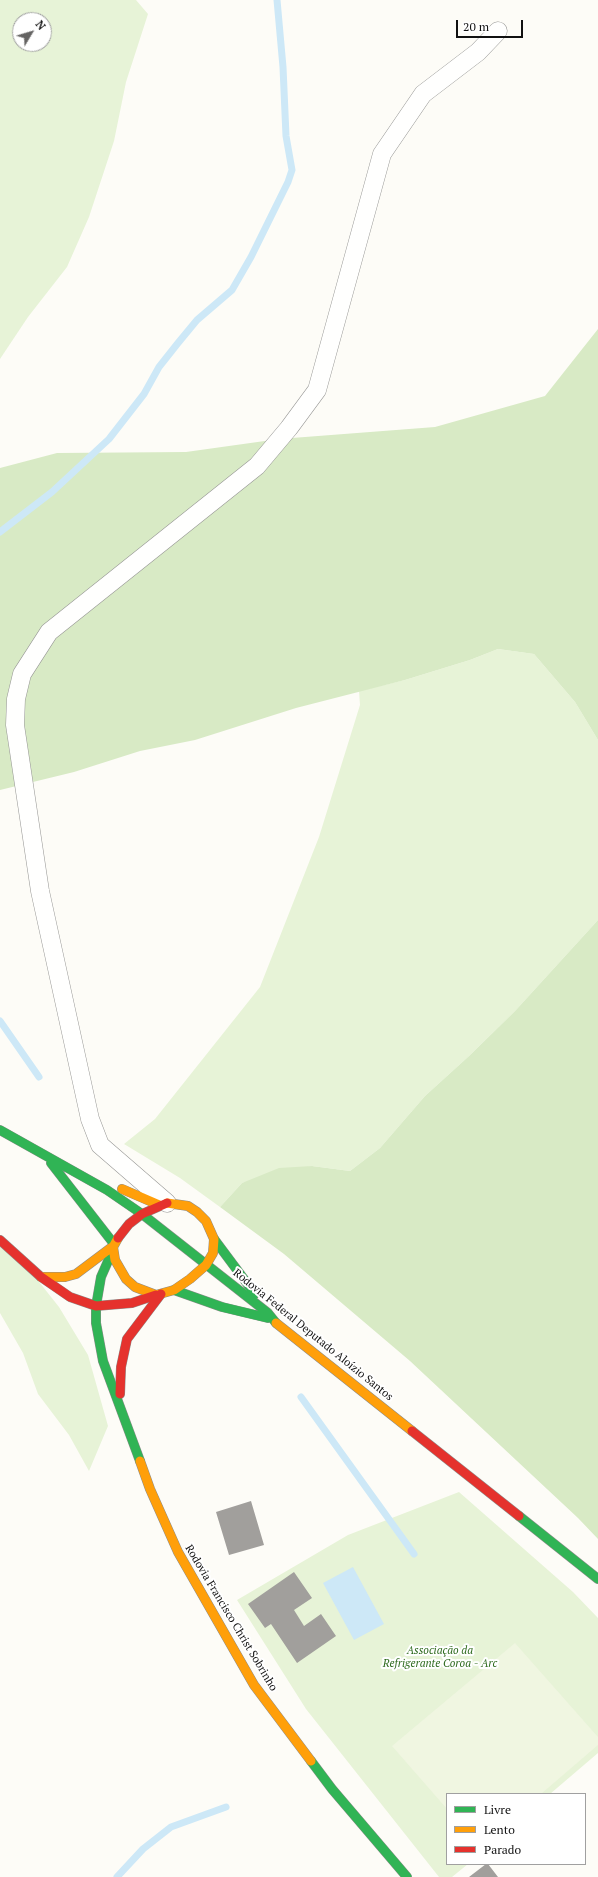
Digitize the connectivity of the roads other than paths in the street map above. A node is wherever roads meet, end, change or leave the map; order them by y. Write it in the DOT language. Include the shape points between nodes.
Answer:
graph roads {
  1 [pos="498,31"];
  2 [pos="0,1130"];
  3 [pos="41,1152"];
  4 [pos="163,1204"];
  5 [pos="142,1214"];
  6 [pos="214,1239"];
  7 [pos="0,1240"];
  8 [pos="113,1248"];
  9 [pos="206,1265"];
  10 [pos="41,1277"];
  11 [pos="174,1290"];
  12 [pos="158,1294"];
  13 [pos="96,1306"];
  14 [pos="271,1316"];
  15 [pos="120,1405"];
  16 [pos="598,1579"];
  17 [pos="407,1877"];
  1 -- 4 [label="street" via="478,52 423,94 382,154 317,390 289,428 257,466 49,632 22,674 16,699 15,725 42,898 90,1119 100,1145"];
  2 -- 3 [label="main road, Rodovia Federal Deputado Aloízio Santos"];
  3 -- 4 [label="main road"];
  3 -- 5 [label="main road, Rodovia Federal Deputado Aloízio Santos" via="107,1190"];
  3 -- 8 [label="main road" via="78,1196"];
  4 -- 5 [label="main road"];
  4 -- 6 [label="main road" via="188,1206 197,1212 206,1221"];
  5 -- 8 [label="main road" via="129,1224"];
  5 -- 9 [label="main road, Rodovia Federal Deputado Aloízio Santos"];
  6 -- 9 [label="main road" via="212,1253"];
  6 -- 14 [label="main road"];
  7 -- 10 [label="main road"];
  8 -- 10 [label="main road" via="76,1274 65,1277"];
  8 -- 12 [label="main road" via="121,1271 131,1283 135,1287"];
  8 -- 13 [label="main road, Rodovia Francisco Christ Sobrinho" via="101,1277"];
  9 -- 11 [label="main road"];
  9 -- 14 [label="main road, Rodovia Federal Deputado Aloízio Santos"];
  10 -- 13 [label="main road" via="70,1297"];
  11 -- 12 [label="main road"];
  11 -- 14 [label="main road" via="222,1307"];
  12 -- 13 [label="main road" via="132,1303"];
  12 -- 15 [label="main road, Rodovia Francisco Christ Sobrinho" via="127,1340 121,1367"];
  13 -- 15 [label="main road, Rodovia Francisco Christ Sobrinho" via="96,1323 103,1360"];
  14 -- 16 [label="main road, Rodovia Federal Deputado Aloízio Santos"];
  15 -- 17 [label="main road, Rodovia Francisco Christ Sobrinho" via="150,1489 178,1552 254,1685 332,1789"];
}
